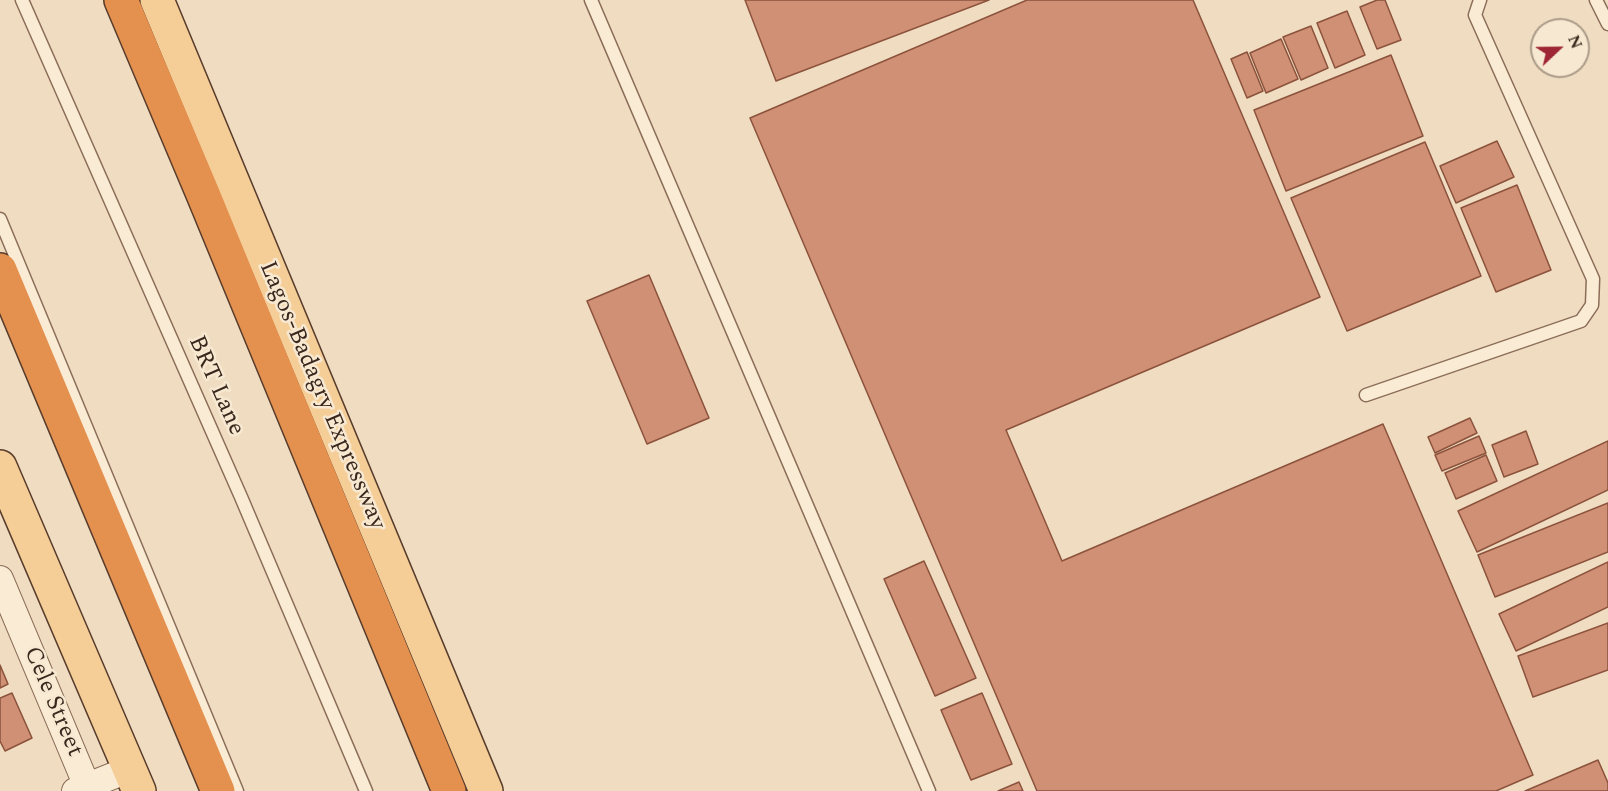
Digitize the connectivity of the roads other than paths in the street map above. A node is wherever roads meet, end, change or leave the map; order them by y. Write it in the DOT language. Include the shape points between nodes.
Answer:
graph roads {
  1 [pos="22,0"];
  2 [pos="121,0"];
  3 [pos="156,0"];
  4 [pos="592,0"];
  5 [pos="1480,0"];
  6 [pos="1596,0"];
  7 [pos="1608,24"];
  8 [pos="0,219"];
  9 [pos="0,270"];
  10 [pos="1365,395"];
  11 [pos="0,467"];
  12 [pos="0,579"];
  13 [pos="134,780"];
  14 [pos="84,789"];
  15 [pos="218,791"];
  16 [pos="237,791"];
  17 [pos="366,791"];
  18 [pos="448,791"];
  19 [pos="486,791"];
  20 [pos="929,791"];
  1 -- 17 [label="lane, BRT Lane" via="242,497"];
  2 -- 18 [label="highway, Lagos-Badagry Expressway"];
  3 -- 19 [label="main road, Lagos-Badagry Expressway"];
  4 -- 20 [label="lane"];
  5 -- 10 [label="lane" via="1475,15 1593,279 1592,305 1581,321"];
  6 -- 7 [label="lane"];
  8 -- 16 [label="lane"];
  9 -- 15 [label="highway"];
  11 -- 13 [label="main road"];
  12 -- 14 [label="street, Cele Street"];
  13 -- 14 [label="street"];
}
